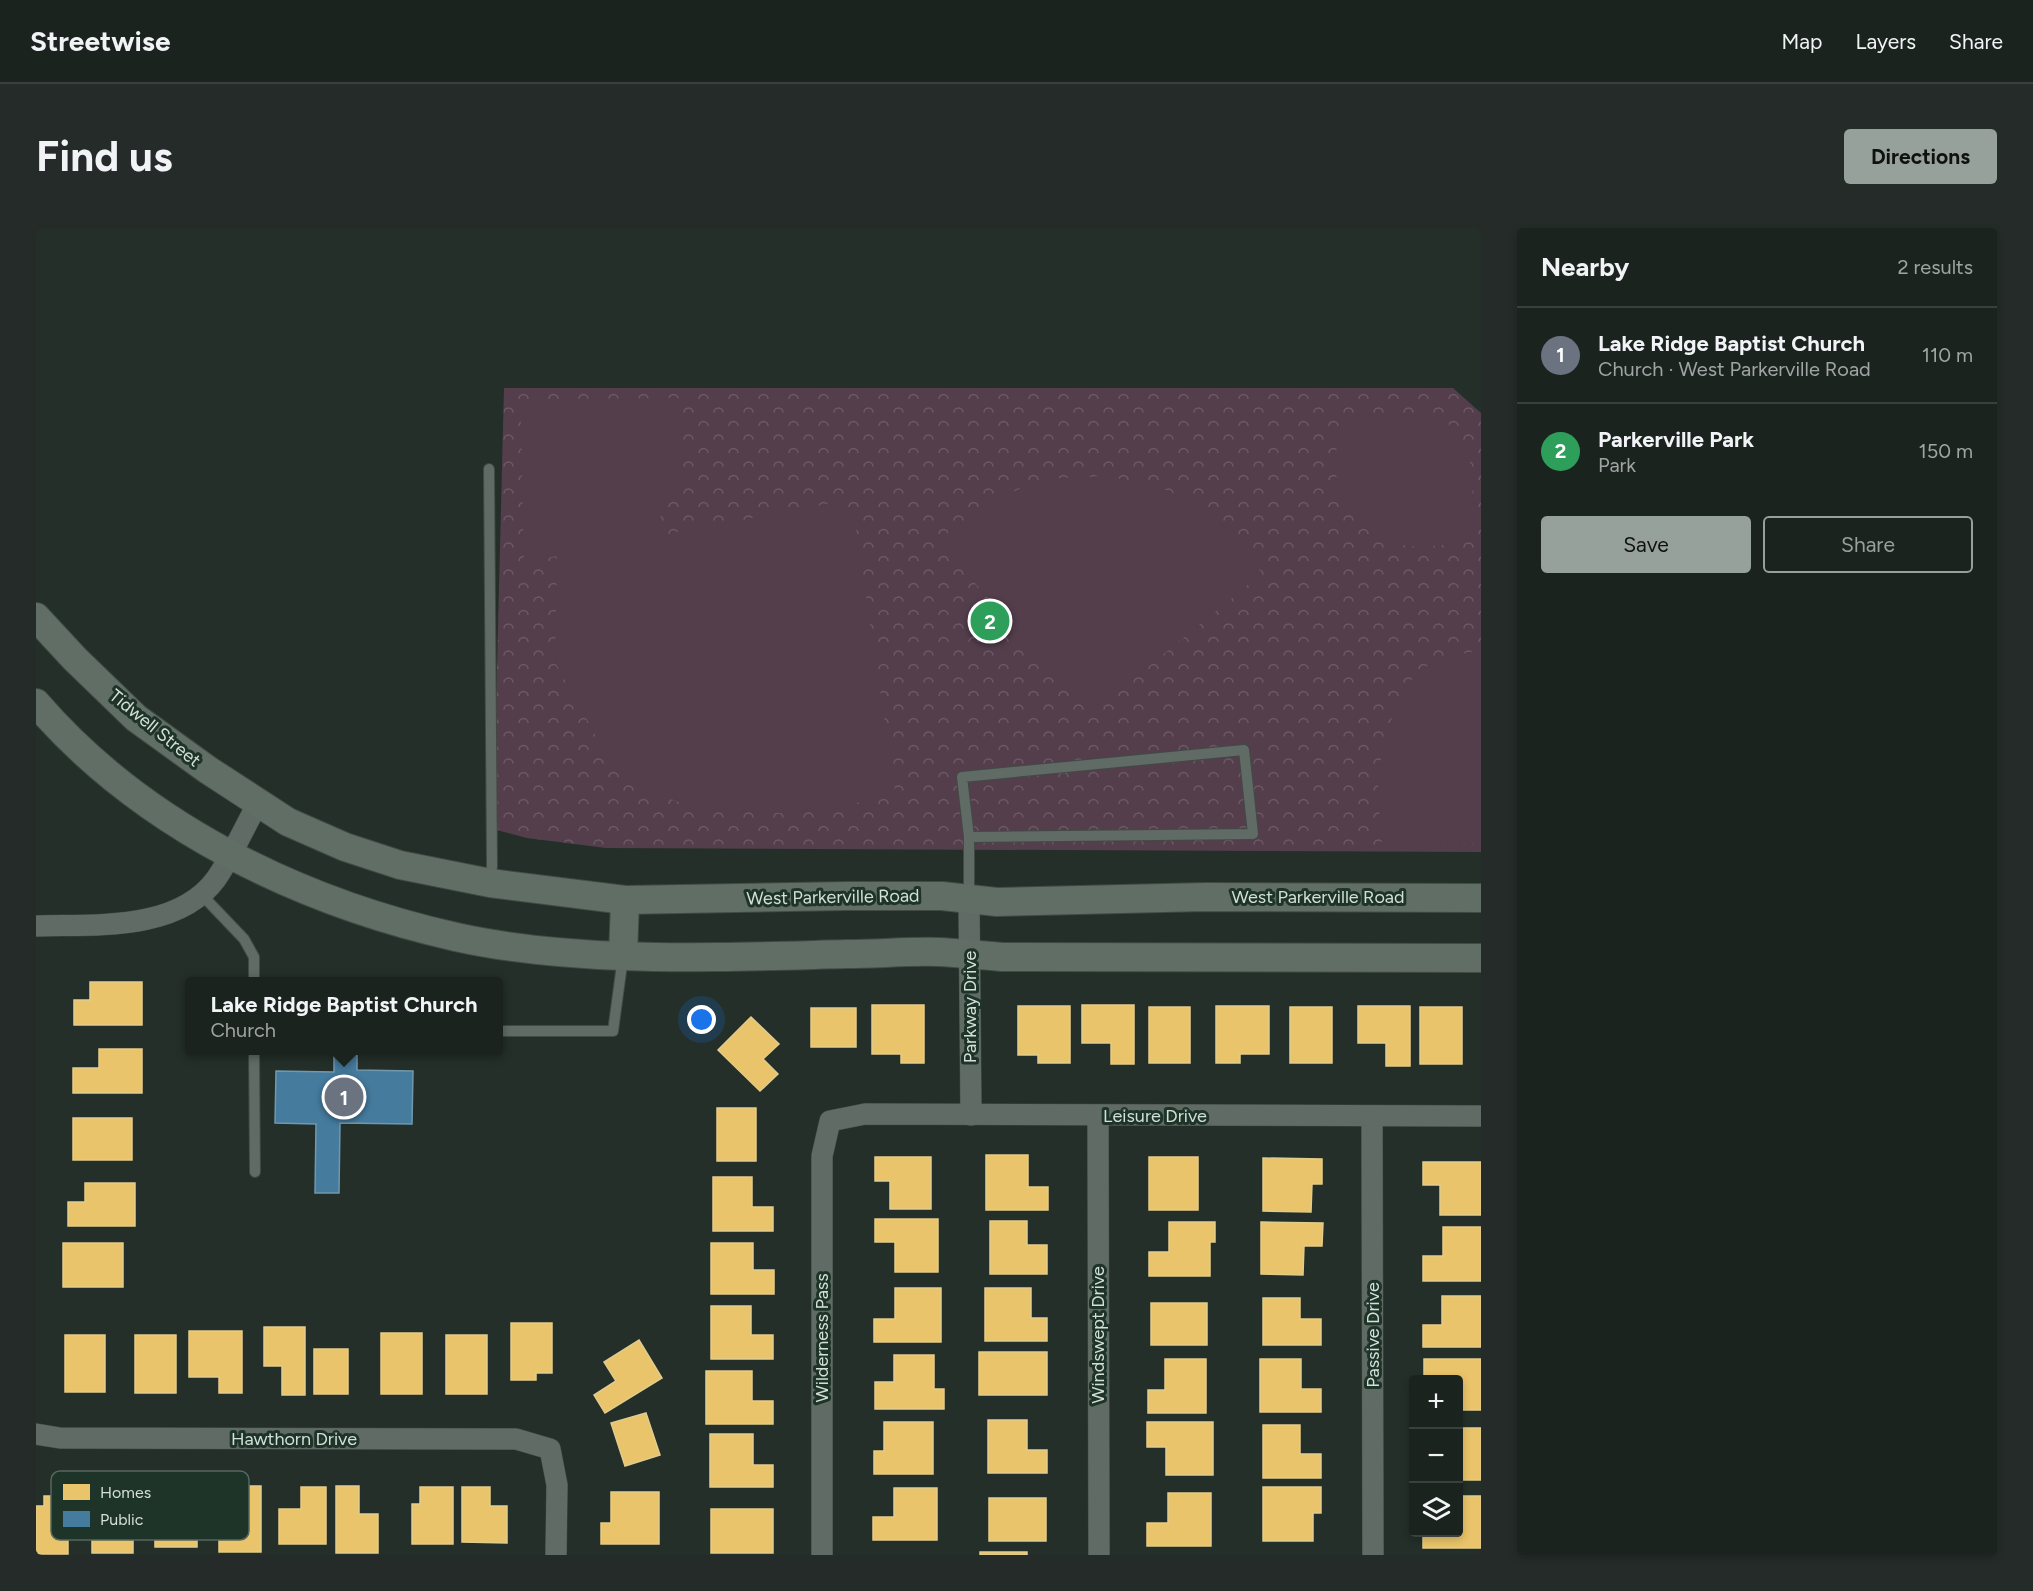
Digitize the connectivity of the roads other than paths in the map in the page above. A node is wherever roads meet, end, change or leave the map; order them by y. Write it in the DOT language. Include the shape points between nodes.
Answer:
graph roads {
  1 [pos="489,470"];
  2 [pos="36,617"];
  3 [pos="36,703"];
  4 [pos="258,803"];
  5 [pos="969,837"];
  6 [pos="230,853"];
  7 [pos="490,883"];
  8 [pos="201,894"];
  9 [pos="1481,898"];
  10 [pos="969,899"];
  11 [pos="626,900"];
  12 [pos="36,926"];
  13 [pos="970,955"];
  14 [pos="623,956"];
  15 [pos="1481,958"];
  16 [pos="254,977"];
  17 [pos="503,1031"];
  18 [pos="254,1055"];
  19 [pos="971,1115"];
  20 [pos="1098,1116"];
  21 [pos="1372,1116"];
  22 [pos="1481,1116"];
  23 [pos="830,1121"];
  24 [pos="255,1172"];
  25 [pos="36,1434"];
  26 [pos="556,1555"];
  27 [pos="822,1555"];
  28 [pos="1099,1555"];
  29 [pos="1373,1555"];
  1 -- 7 [label="lane"];
  2 -- 4 [label="main road, Tidwell Street" via="136,718"];
  3 -- 6 [label="main road" via="63,734 124,787"];
  4 -- 6 [label="street"];
  4 -- 7 [label="main road, West Parkerville Road" via="288,822 345,847 400,865"];
  5 -- 5 [label="lane" via="962,777 1244,750 1253,834"];
  5 -- 10 [label="lane"];
  6 -- 8 [label="street" via="215,880"];
  6 -- 14 [label="main road" via="334,902 400,923 459,938 543,951"];
  7 -- 11 [label="main road, West Parkerville Road"];
  8 -- 12 [label="street" via="168,915 130,923"];
  8 -- 16 [label="lane" via="244,939 254,957"];
  9 -- 10 [label="main road, West Parkerville Road" via="1205,897 997,902"];
  10 -- 11 [label="main road, West Parkerville Road" via="848,896"];
  10 -- 13 [label="street, Parkway Drive"];
  11 -- 14 [label="main road"];
  13 -- 14 [label="main road" via="939,952"];
  13 -- 15 [label="main road"];
  13 -- 19 [label="street, Parkway Drive"];
  14 -- 17 [label="lane" via="613,1031"];
  18 -- 24 [label="lane"];
  19 -- 20 [label="street, Leisure Drive"];
  19 -- 23 [label="street, Leisure Drive" via="866,1114"];
  20 -- 21 [label="street, Leisure Drive"];
  20 -- 28 [label="street, Windswept Drive"];
  21 -- 22 [label="street, Leisure Drive"];
  21 -- 29 [label="street, Passive Drive"];
  23 -- 27 [label="street, Wilderness Pass" via="822,1156"];
  25 -- 26 [label="street, Hawthorn Drive" via="60,1438 516,1439 550,1449 556,1485"];
}
